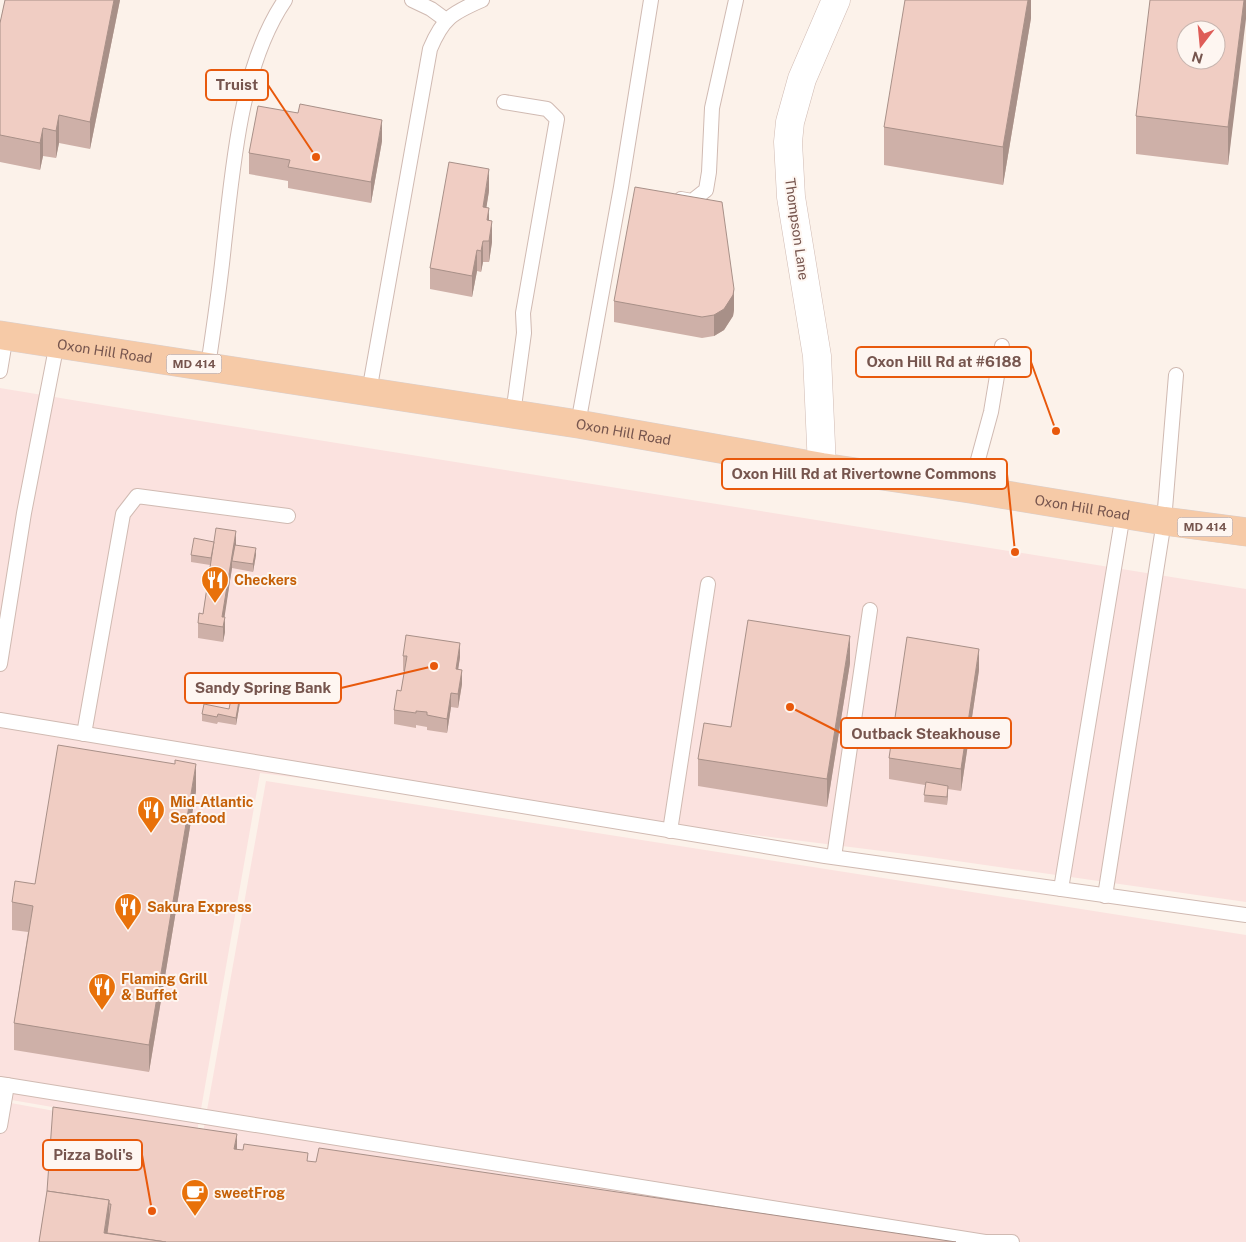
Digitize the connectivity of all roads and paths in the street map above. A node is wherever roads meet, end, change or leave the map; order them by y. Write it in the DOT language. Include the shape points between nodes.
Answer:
graph roads {
  1 [pos="285,0"];
  2 [pos="412,0"];
  3 [pos="482,0"];
  4 [pos="652,0"];
  5 [pos="736,0"];
  6 [pos="836,0"];
  7 [pos="446,20"];
  8 [pos="504,102"];
  9 [pos="666,196"];
  10 [pos="3,335"];
  11 [pos="57,343"];
  12 [pos="1002,346"];
  13 [pos="208,366"];
  14 [pos="0,371"];
  15 [pos="1176,375"];
  16 [pos="370,392"];
  17 [pos="512,414"];
  18 [pos="578,424"];
  19 [pos="822,467"];
  20 [pos="970,489"];
  21 [pos="1123,514"];
  22 [pos="288,516"];
  23 [pos="1164,521"];
  24 [pos="1246,532"];
  25 [pos="708,584"];
  26 [pos="870,610"];
  27 [pos="0,664"];
  28 [pos="0,720"];
  29 [pos="84,734"];
  30 [pos="670,831"];
  31 [pos="834,857"];
  32 [pos="1061,889"];
  33 [pos="1105,896"];
  34 [pos="1246,915"];
  35 [pos="3,1085"];
  36 [pos="0,1126"];
  37 [pos="1012,1242"];
  1 -- 13 [label="lane" via="262,39 248,84"];
  2 -- 7 [label="lane" via="431,8"];
  3 -- 7 [label="lane"];
  4 -- 18 [label="lane" via="626,188"];
  5 -- 9 [label="lane" via="712,108 706,190 692,201"];
  6 -- 19 [label="street, Thompson Lane" via="802,79 788,142 791,197 817,356"];
  7 -- 16 [label="lane" via="430,49"];
  8 -- 17 [label="lane" via="546,109 557,119 523,313 524,333"];
  10 -- 11 [label="main road, Oxon Hill Road / MD 414"];
  10 -- 14 [label="lane"];
  11 -- 13 [label="main road, Oxon Hill Road / MD 414"];
  11 -- 27 [label="lane" via="24,513"];
  12 -- 20 [label="lane" via="991,412"];
  13 -- 16 [label="main road, Oxon Hill Road / MD 414"];
  15 -- 23 [label="lane"];
  16 -- 17 [label="main road, Oxon Hill Road / MD 414"];
  17 -- 18 [label="main road, Oxon Hill Road / MD 414"];
  18 -- 19 [label="main road, Oxon Hill Road / MD 414"];
  19 -- 20 [label="main road, Oxon Hill Road / MD 414"];
  20 -- 21 [label="main road, Oxon Hill Road / MD 414"];
  21 -- 23 [label="main road, Oxon Hill Road / MD 414"];
  21 -- 32 [label="lane"];
  22 -- 29 [label="lane" via="136,496 123,514"];
  23 -- 24 [label="main road, Oxon Hill Road / MD 414"];
  23 -- 33 [label="lane"];
  25 -- 30 [label="lane"];
  26 -- 31 [label="lane"];
  28 -- 29 [label="lane"];
  29 -- 30 [label="lane"];
  30 -- 31 [label="lane"];
  31 -- 32 [label="lane"];
  32 -- 33 [label="lane"];
  33 -- 34 [label="lane"];
  35 -- 36 [label="lane"];
  35 -- 37 [label="lane" via="985,1242"];
}
